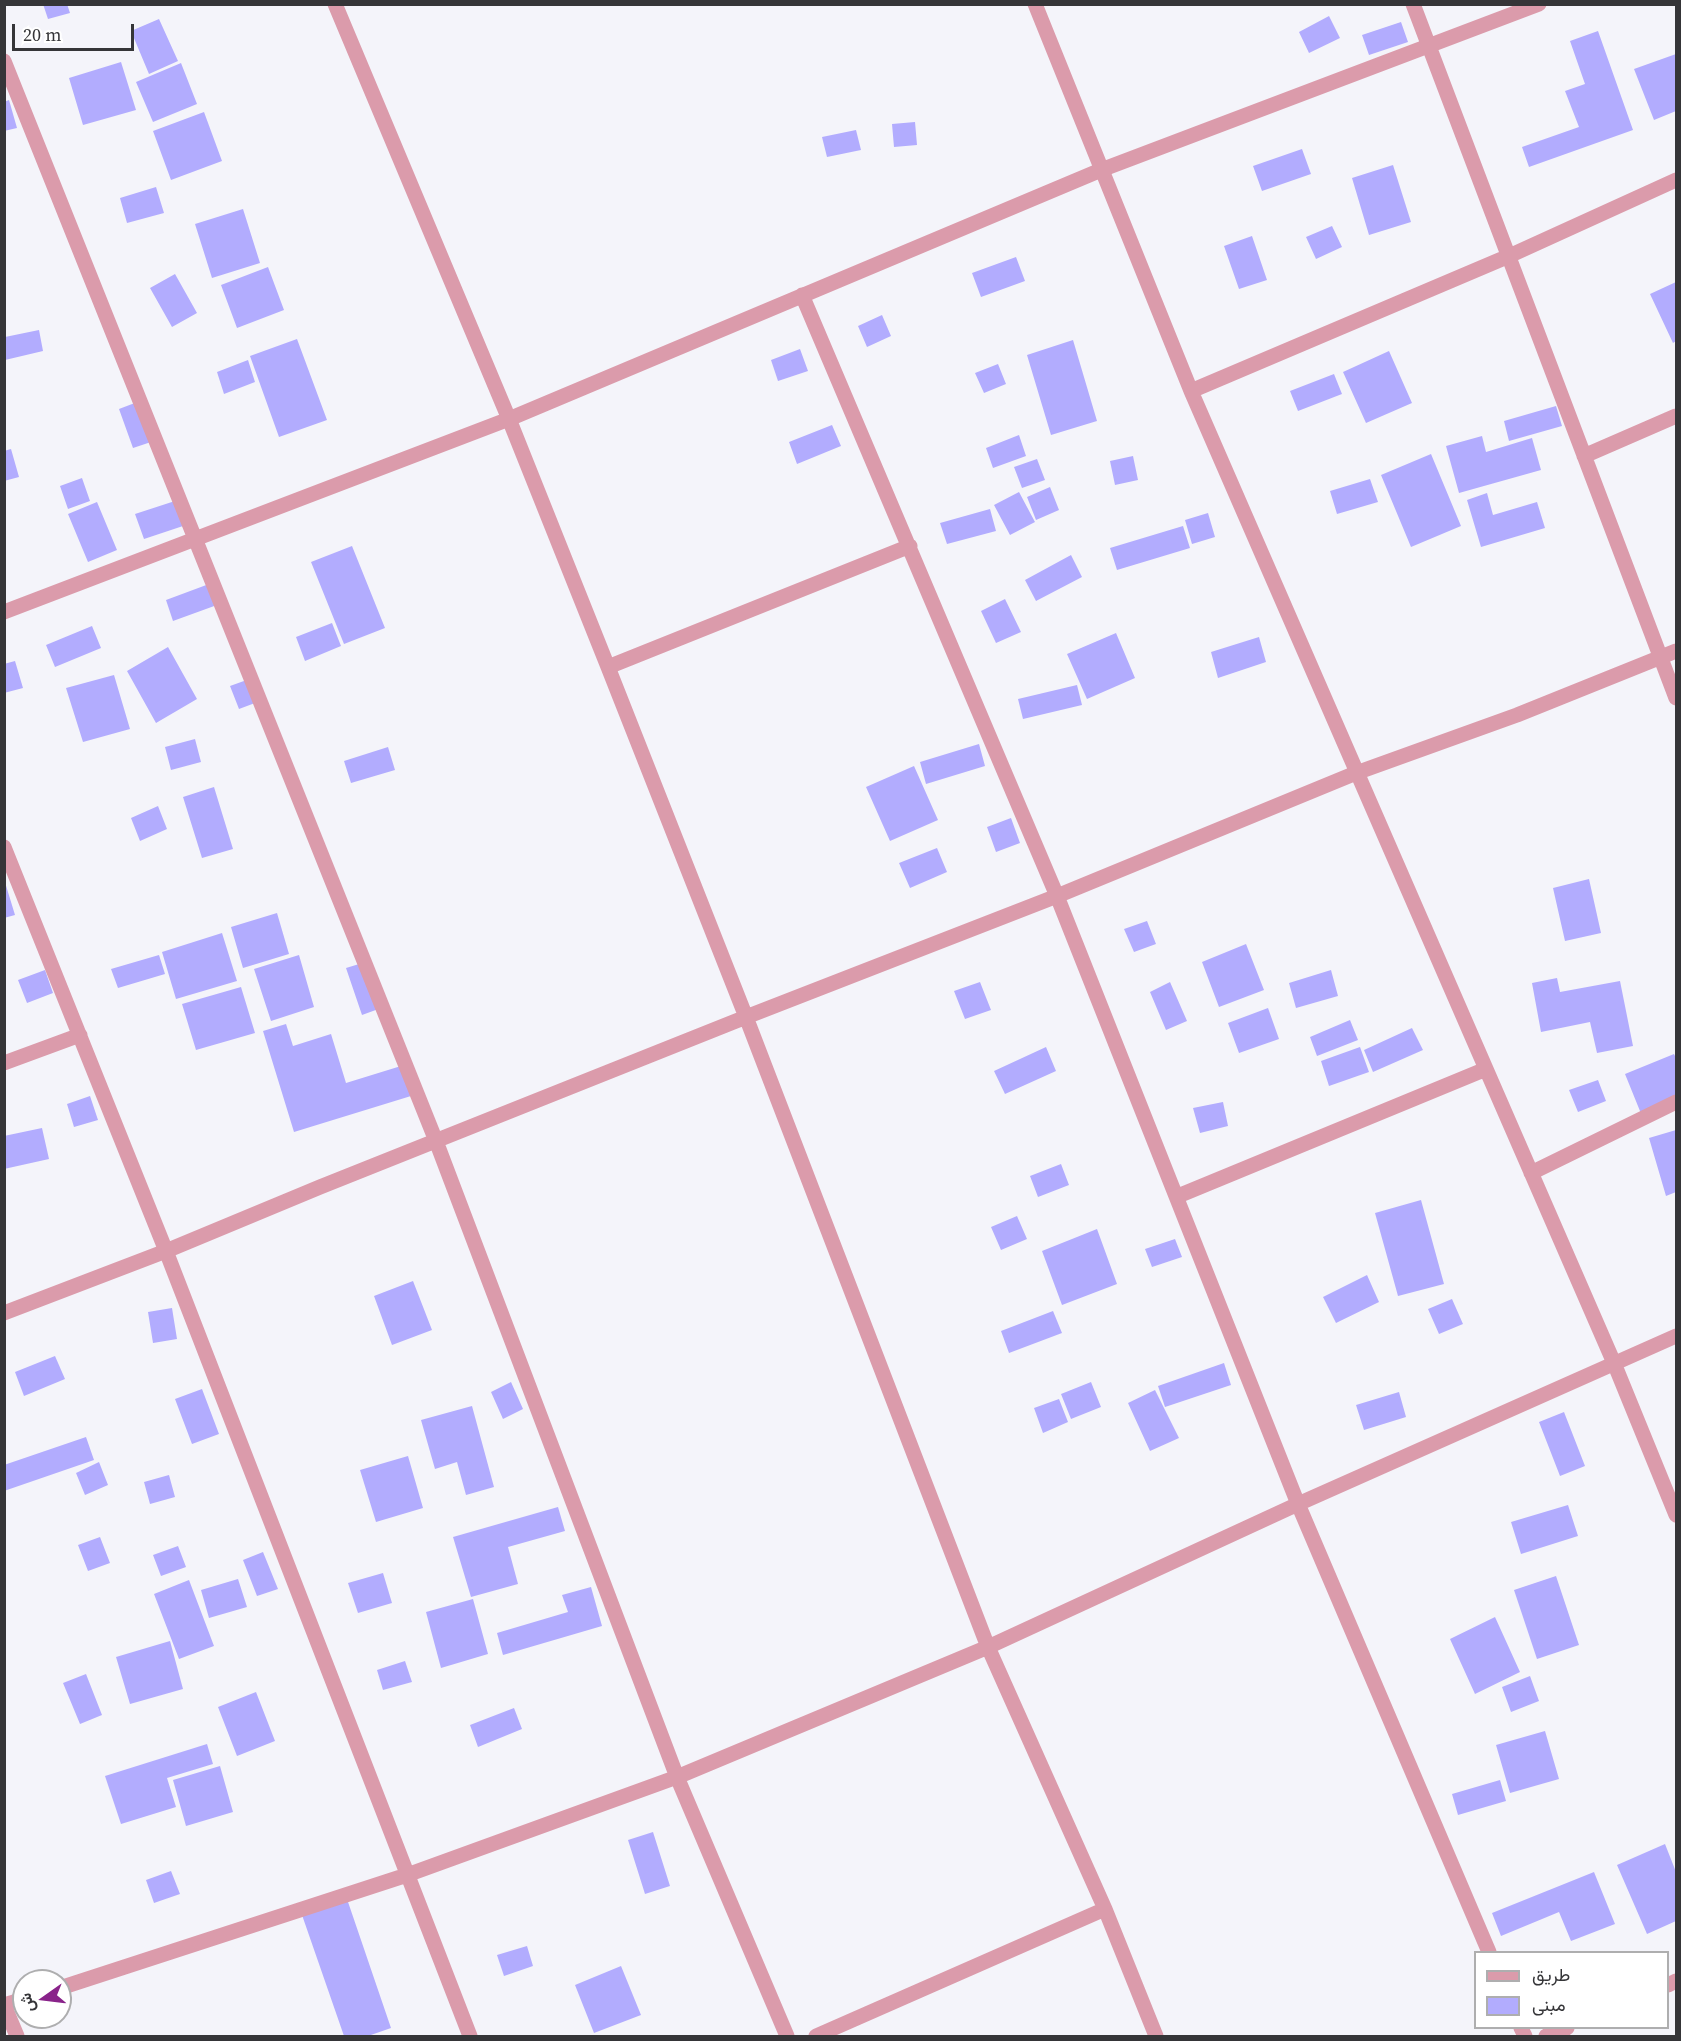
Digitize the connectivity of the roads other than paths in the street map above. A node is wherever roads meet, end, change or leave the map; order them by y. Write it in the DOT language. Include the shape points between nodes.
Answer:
graph roads {
  1 [pos="335,4"];
  2 [pos="1035,4"];
  3 [pos="1413,4"];
  4 [pos="1539,4"];
  5 [pos="1428,46"];
  6 [pos="4,61"];
  7 [pos="1101,170"];
  8 [pos="1677,180"];
  9 [pos="1509,256"];
  10 [pos="802,295"];
  11 [pos="1191,391"];
  12 [pos="1677,416"];
  13 [pos="509,419"];
  14 [pos="1584,456"];
  15 [pos="196,540"];
  16 [pos="910,546"];
  17 [pos="4,612"];
  18 [pos="1677,651"];
  19 [pos="1660,658"];
  20 [pos="608,667"];
  21 [pos="1677,698"];
  22 [pos="1356,773"];
  23 [pos="4,847"];
  24 [pos="1057,896"];
  25 [pos="746,1017"];
  26 [pos="80,1035"];
  27 [pos="4,1063"];
  28 [pos="1486,1069"];
  29 [pos="1677,1102"];
  30 [pos="436,1141"];
  31 [pos="1531,1173"];
  32 [pos="1178,1196"];
  33 [pos="166,1251"];
  34 [pos="4,1313"];
  35 [pos="1677,1336"];
  36 [pos="1614,1363"];
  37 [pos="1298,1504"];
  38 [pos="1677,1515"];
  39 [pos="988,1647"];
  40 [pos="677,1777"];
  41 [pos="407,1875"];
  42 [pos="1105,1910"];
  43 [pos="1488,1951"];
  44 [pos="72,1984"];
  45 [pos="4,2005"];
  46 [pos="1565,2029"];
  47 [pos="17,2037"];
  48 [pos="470,2037"];
  49 [pos="787,2037"];
  50 [pos="816,2037"];
  51 [pos="1156,2037"];
  52 [pos="1546,2037"];
  1 -- 13 [label="street"];
  2 -- 7 [label="street"];
  3 -- 5 [label="street"];
  4 -- 5 [label="street"];
  5 -- 7 [label="street"];
  5 -- 9 [label="street"];
  6 -- 15 [label="street"];
  7 -- 10 [label="street"];
  7 -- 11 [label="street"];
  8 -- 9 [label="street"];
  9 -- 11 [label="street"];
  9 -- 14 [label="street"];
  10 -- 13 [label="street"];
  10 -- 16 [label="street"];
  11 -- 22 [label="street"];
  12 -- 14 [label="street"];
  13 -- 15 [label="street"];
  13 -- 20 [label="street"];
  14 -- 19 [label="street"];
  15 -- 17 [label="street"];
  15 -- 30 [label="street"];
  16 -- 20 [label="street"];
  16 -- 24 [label="street"];
  18 -- 19 [label="street"];
  19 -- 21 [label="street"];
  19 -- 22 [label="street"];
  20 -- 25 [label="street"];
  22 -- 24 [label="street"];
  22 -- 28 [label="street"];
  23 -- 26 [label="street"];
  24 -- 25 [label="street"];
  24 -- 32 [label="street"];
  25 -- 30 [label="street"];
  25 -- 39 [label="street"];
  26 -- 27 [label="street"];
  26 -- 33 [label="street"];
  28 -- 31 [label="street"];
  28 -- 32 [label="street"];
  29 -- 31 [label="street"];
  30 -- 33 [label="street"];
  30 -- 40 [label="street"];
  31 -- 36 [label="street"];
  32 -- 37 [label="street"];
  33 -- 34 [label="street"];
  33 -- 41 [label="street"];
  35 -- 36 [label="street"];
  36 -- 37 [label="street"];
  36 -- 38 [label="street"];
  37 -- 39 [label="street"];
  37 -- 43 [label="street"];
  39 -- 40 [label="street"];
  39 -- 42 [label="street"];
  40 -- 41 [label="street"];
  40 -- 49 [label="street"];
  41 -- 44 [label="street"];
  41 -- 48 [label="street"];
  42 -- 50 [label="street"];
  42 -- 51 [label="street"];
  45 -- 47 [label="street"];
  46 -- 52 [label="street"];
}
